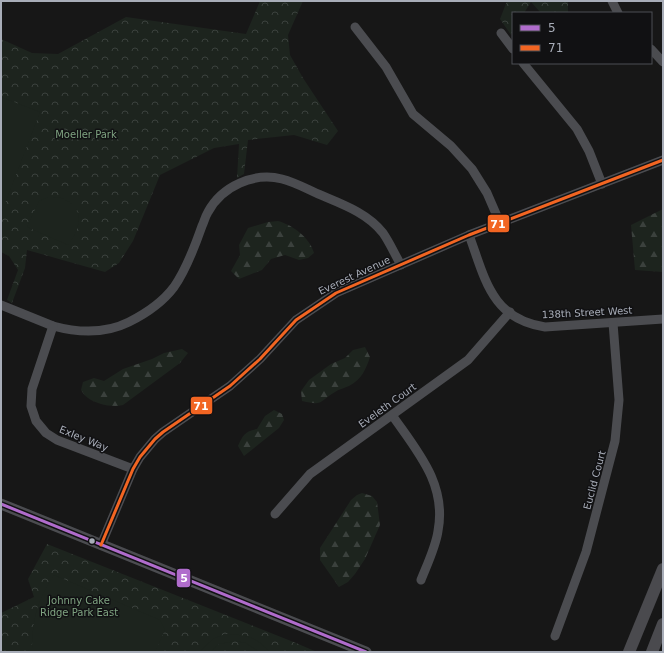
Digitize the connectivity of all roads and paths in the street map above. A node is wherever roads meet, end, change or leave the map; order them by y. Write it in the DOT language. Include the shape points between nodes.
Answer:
graph roads {
  1 [pos="612,1"];
  2 [pos="618,12"];
  3 [pos="355,27"];
  4 [pos="501,33"];
  5 [pos="512,48"];
  6 [pos="652,50"];
  7 [pos="663,62"];
  8 [pos="524,64"];
  9 [pos="663,160"];
  10 [pos="602,184"];
  11 [pos="500,223"];
  12 [pos="469,235"];
  13 [pos="400,265"];
  14 [pos="1,305"];
  15 [pos="510,312"];
  16 [pos="663,319"];
  17 [pos="613,323"];
  18 [pos="53,326"];
  19 [pos="392,415"];
  20 [pos="133,469"];
  21 [pos="1,504"];
  22 [pos="275,514"];
  23 [pos="101,545"];
  24 [pos="663,568"];
  25 [pos="422,580"];
  26 [pos="663,624"];
  27 [pos="555,636"];
  28 [pos="366,652"];
  29 [pos="629,652"];
  30 [pos="652,652"];
  1 -- 2 [label="street"];
  3 -- 11 [label="street" via="386,67 413,114 451,146 472,169 487,193"];
  4 -- 5 [label="street"];
  6 -- 7 [label="street"];
  8 -- 10 [label="street" via="577,129"];
  9 -- 10 [label="street, Everest Avenue"];
  10 -- 11 [label="street, Everest Avenue"];
  11 -- 12 [label="street, Everest Avenue"];
  12 -- 13 [label="street, Everest Avenue"];
  12 -- 15 [label="street, 138th Street West" via="495,299"];
  13 -- 18 [label="street" via="382,233 362,215 291,182 274,178 253,178 238,184 216,201 207,213 178,279 154,307 141,316 109,330 87,331"];
  13 -- 20 [label="street, Everest Avenue" via="336,293 296,320 240,378 155,439"];
  14 -- 18 [label="street"];
  15 -- 17 [label="street, 138th Street West" via="526,323 545,327"];
  15 -- 19 [label="street, Eveleth Court" via="468,360"];
  16 -- 17 [label="street, 138th Street West"];
  17 -- 27 [label="street, Euclid Court" via="619,400 616,441 586,552"];
  18 -- 20 [label="street, Exley Way" via="32,389 31,406 36,421 46,433 57,440"];
  19 -- 22 [label="street, Eveleth Court" via="310,474"];
  19 -- 25 [label="street" via="427,465 439,496 438,531"];
  20 -- 23 [label="street, Everest Avenue"];
  21 -- 23 [label="street"];
  23 -- 28 [label="street"];
  24 -- 29 [label="main road"];
  26 -- 30 [label="main road"];
}
